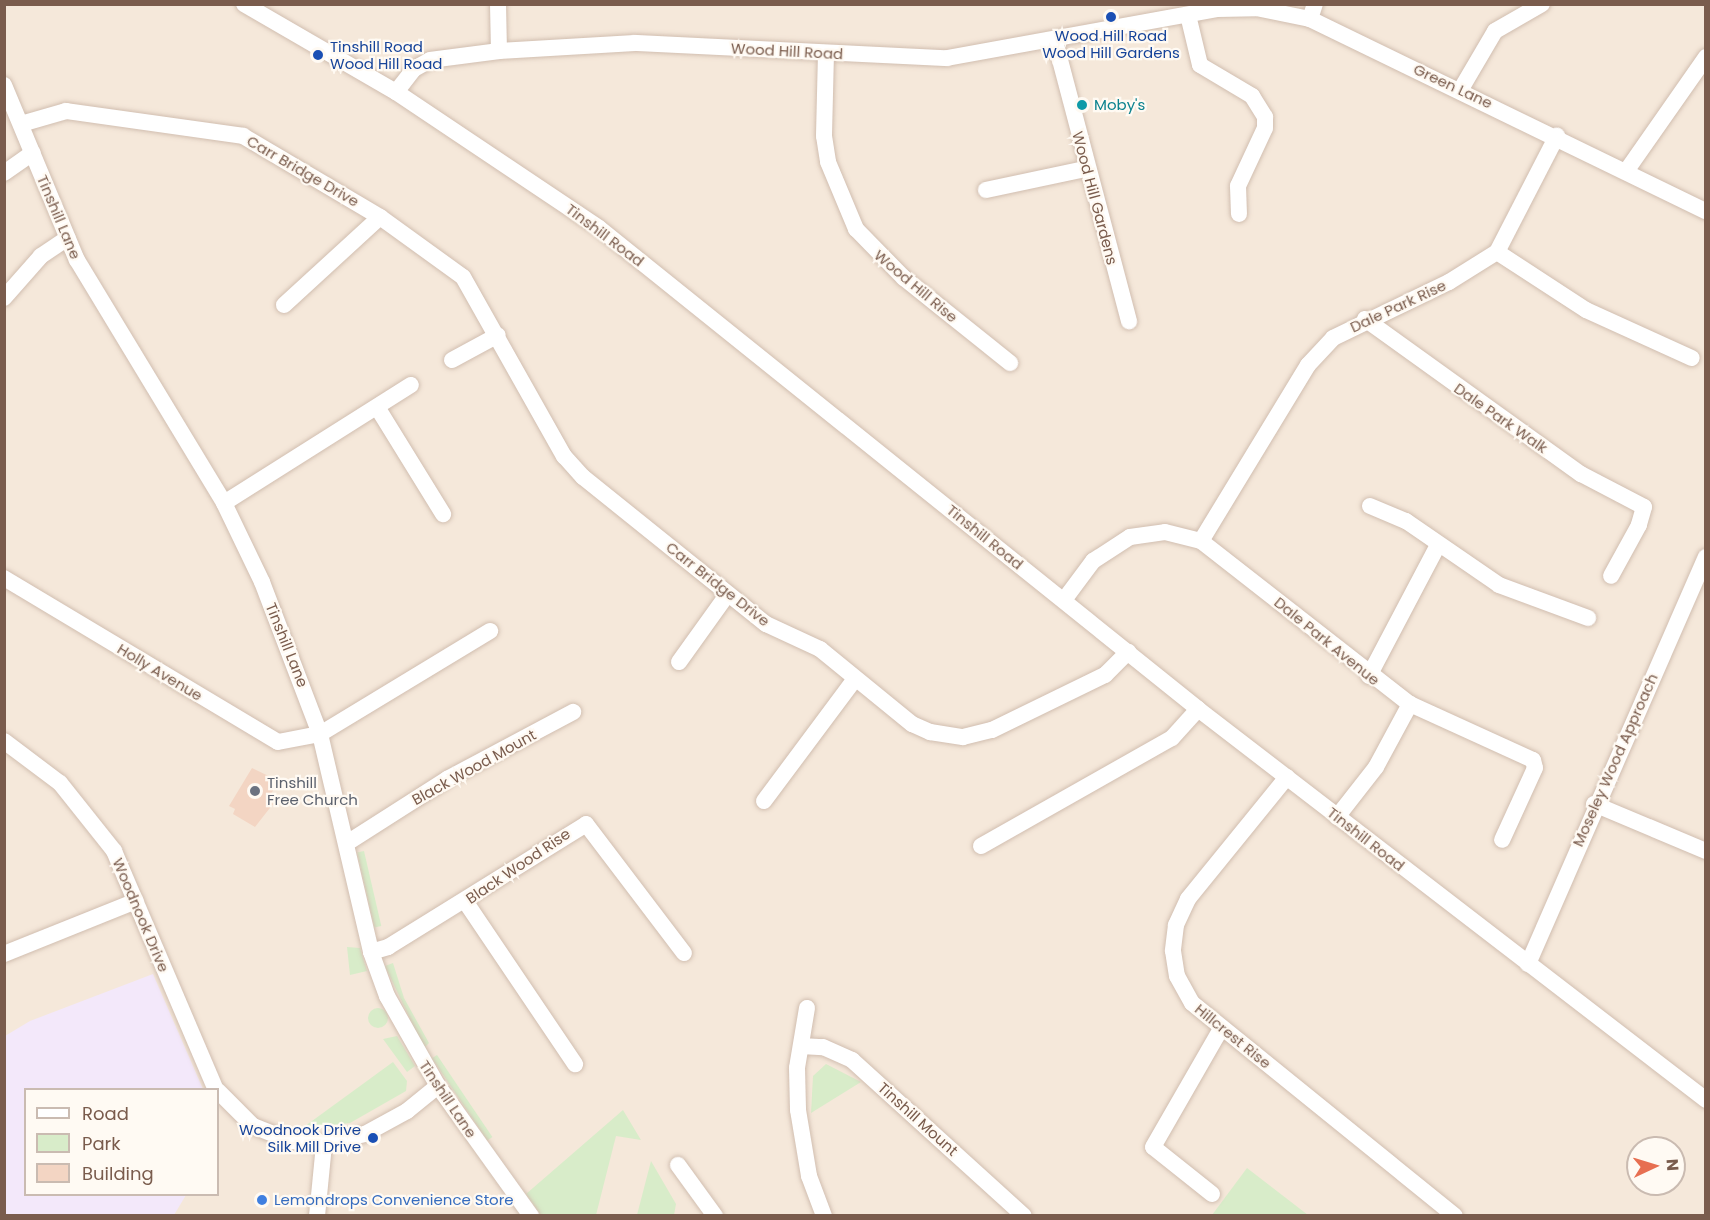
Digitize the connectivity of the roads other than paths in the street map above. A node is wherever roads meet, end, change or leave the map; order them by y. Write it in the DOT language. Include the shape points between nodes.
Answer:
graph roads {
  1 [pos="244,4"];
  2 [pos="498,4"];
  3 [pos="1542,4"];
  4 [pos="1313,12"];
  5 [pos="1188,15"];
  6 [pos="1055,41"];
  7 [pos="499,51"];
  8 [pos="826,53"];
  9 [pos="1706,57"];
  10 [pos="4,85"];
  11 [pos="1461,89"];
  12 [pos="396,92"];
  13 [pos="21,124"];
  14 [pos="1557,136"];
  15 [pos="33,153"];
  16 [pos="1085,169"];
  17 [pos="1628,170"];
  18 [pos="4,173"];
  19 [pos="986,190"];
  20 [pos="1706,211"];
  21 [pos="1239,214"];
  22 [pos="380,217"];
  23 [pos="68,238"];
  24 [pos="1497,252"];
  25 [pos="4,298"];
  26 [pos="284,305"];
  27 [pos="1365,319"];
  28 [pos="1129,321"];
  29 [pos="498,334"];
  30 [pos="1692,358"];
  31 [pos="452,360"];
  32 [pos="1010,363"];
  33 [pos="411,385"];
  34 [pos="377,407"];
  35 [pos="225,503"];
  36 [pos="1370,506"];
  37 [pos="443,514"];
  38 [pos="1201,541"];
  39 [pos="1437,545"];
  40 [pos="1706,557"];
  41 [pos="1611,576"];
  42 [pos="4,578"];
  43 [pos="727,595"];
  44 [pos="1064,600"];
  45 [pos="1588,618"];
  46 [pos="490,631"];
  47 [pos="1128,652"];
  48 [pos="679,662"];
  49 [pos="1369,676"];
  50 [pos="855,679"];
  51 [pos="1410,704"];
  52 [pos="1198,709"];
  53 [pos="573,712"];
  54 [pos="320,734"];
  55 [pos="7,748"];
  56 [pos="1287,777"];
  57 [pos="764,801"];
  58 [pos="1594,804"];
  59 [pos="1337,817"];
  60 [pos="1502,840"];
  61 [pos="346,843"];
  62 [pos="981,846"];
  63 [pos="1706,851"];
  64 [pos="136,901"];
  65 [pos="465,901"];
  66 [pos="371,952"];
  67 [pos="684,953"];
  68 [pos="4,954"];
  69 [pos="1528,964"];
  70 [pos="807,1008"];
  71 [pos="1222,1027"];
  72 [pos="801,1046"];
  73 [pos="575,1064"];
  74 [pos="438,1086"];
  75 [pos="216,1088"];
  76 [pos="219,1092"];
  77 [pos="1706,1100"];
  78 [pos="324,1144"];
  79 [pos="678,1165"];
  80 [pos="1212,1194"];
  81 [pos="317,1215"];
  82 [pos="531,1215"];
  83 [pos="715,1215"];
  84 [pos="824,1215"];
  85 [pos="1024,1215"];
  86 [pos="1455,1215"];
  1 -- 12 [label="street, Tinshill Road"];
  2 -- 7 [label="street"];
  3 -- 11 [label="street" via="1495,31"];
  4 -- 5 [label="street, Green Lane" via="1256,8"];
  4 -- 11 [label="street, Green Lane"];
  5 -- 6 [label="street, Wood Hill Road"];
  5 -- 21 [label="street" via="1200,65 1252,96 1265,117 1265,128 1238,186"];
  6 -- 8 [label="street, Wood Hill Road" via="928,59"];
  6 -- 16 [label="street, Wood Hill Gardens"];
  7 -- 8 [label="street, Wood Hill Road" via="635,43"];
  7 -- 12 [label="street, Wood Hill Road" via="430,60 414,69"];
  8 -- 32 [label="street, Wood Hill Rise" via="824,136 828,162 856,229 904,278"];
  9 -- 17 [label="street"];
  10 -- 13 [label="street, Tinshill Lane"];
  11 -- 14 [label="street, Green Lane"];
  12 -- 44 [label="street, Tinshill Road" via="599,228"];
  13 -- 15 [label="street, Tinshill Lane"];
  13 -- 22 [label="street, Carr Bridge Drive" via="66,111 243,136"];
  14 -- 17 [label="street, Green Lane"];
  14 -- 24 [label="street"];
  15 -- 18 [label="street"];
  15 -- 23 [label="street, Tinshill Lane"];
  16 -- 19 [label="street"];
  16 -- 28 [label="street, Wood Hill Gardens"];
  17 -- 20 [label="street, Green Lane"];
  22 -- 26 [label="street"];
  22 -- 29 [label="street, Carr Bridge Drive" via="464,277"];
  23 -- 25 [label="street" via="41,256"];
  23 -- 35 [label="street, Tinshill Lane"];
  24 -- 27 [label="street, Dale Park Rise" via="1449,282"];
  24 -- 30 [label="street" via="1586,310"];
  27 -- 38 [label="street, Dale Park Rise" via="1333,338 1308,365"];
  27 -- 41 [label="street, Dale Park Walk" via="1581,474 1644,507 1639,525"];
  29 -- 31 [label="street"];
  29 -- 43 [label="street, Carr Bridge Drive" via="573,468"];
  33 -- 34 [label="street"];
  34 -- 35 [label="street"];
  34 -- 37 [label="street" via="422,492"];
  35 -- 54 [label="street, Tinshill Lane" via="276,616"];
  36 -- 39 [label="street" via="1406,521"];
  38 -- 44 [label="street, Dale Park Avenue" via="1165,532 1130,537 1093,561"];
  38 -- 49 [label="street, Dale Park Avenue"];
  39 -- 45 [label="street" via="1499,585"];
  39 -- 49 [label="street"];
  40 -- 58 [label="street, Moseley Wood Approach"];
  42 -- 54 [label="street, Holly Avenue" via="259,733 285,743"];
  43 -- 48 [label="street"];
  43 -- 50 [label="street, Carr Bridge Drive" via="766,624 820,649"];
  44 -- 47 [label="street, Tinshill Road"];
  46 -- 54 [label="street, Holly Avenue"];
  47 -- 50 [label="street, Carr Bridge Drive" via="1105,675 992,730 963,737 930,732 912,724"];
  47 -- 52 [label="street, Tinshill Road"];
  49 -- 51 [label="street, Dale Park Avenue"];
  50 -- 57 [label="street"];
  51 -- 59 [label="street" via="1376,766"];
  51 -- 60 [label="street, Dale Park Avenue" via="1533,760 1534,768"];
  52 -- 56 [label="street, Tinshill Road"];
  52 -- 62 [label="street" via="1172,738"];
  53 -- 61 [label="street, Black Wood Mount" via="447,779"];
  54 -- 61 [label="street, Tinshill Lane"];
  55 -- 64 [label="street, Woodnook Drive" via="77,801 114,851"];
  56 -- 59 [label="street, Tinshill Road"];
  56 -- 71 [label="street, Hillcrest Rise" via="1188,898 1176,925 1173,951 1177,976 1192,1003"];
  58 -- 63 [label="street"];
  58 -- 69 [label="street, Moseley Wood Approach"];
  59 -- 69 [label="street, Tinshill Road"];
  61 -- 66 [label="street, Tinshill Lane"];
  64 -- 68 [label="street"];
  64 -- 75 [label="street, Woodnook Drive"];
  65 -- 66 [label="street, Black Wood Rise" via="388,947"];
  65 -- 67 [label="street, Black Wood Rise" via="586,824"];
  65 -- 73 [label="street"];
  66 -- 74 [label="street, Tinshill Lane" via="409,1040"];
  69 -- 77 [label="street, Tinshill Road"];
  70 -- 72 [label="street"];
  71 -- 80 [label="street" via="1153,1148"];
  71 -- 86 [label="street, Hillcrest Rise"];
  72 -- 84 [label="street" via="796,1091 800,1131"];
  72 -- 85 [label="street, Tinshill Mount" via="823,1047 852,1060"];
  74 -- 78 [label="street, Woodnook Drive" via="407,1111 370,1131"];
  74 -- 82 [label="street, Tinshill Lane"];
  76 -- 78 [label="street, Woodnook Drive" via="254,1126 291,1141"];
  78 -- 81 [label="street"];
  79 -- 83 [label="street"];
}
